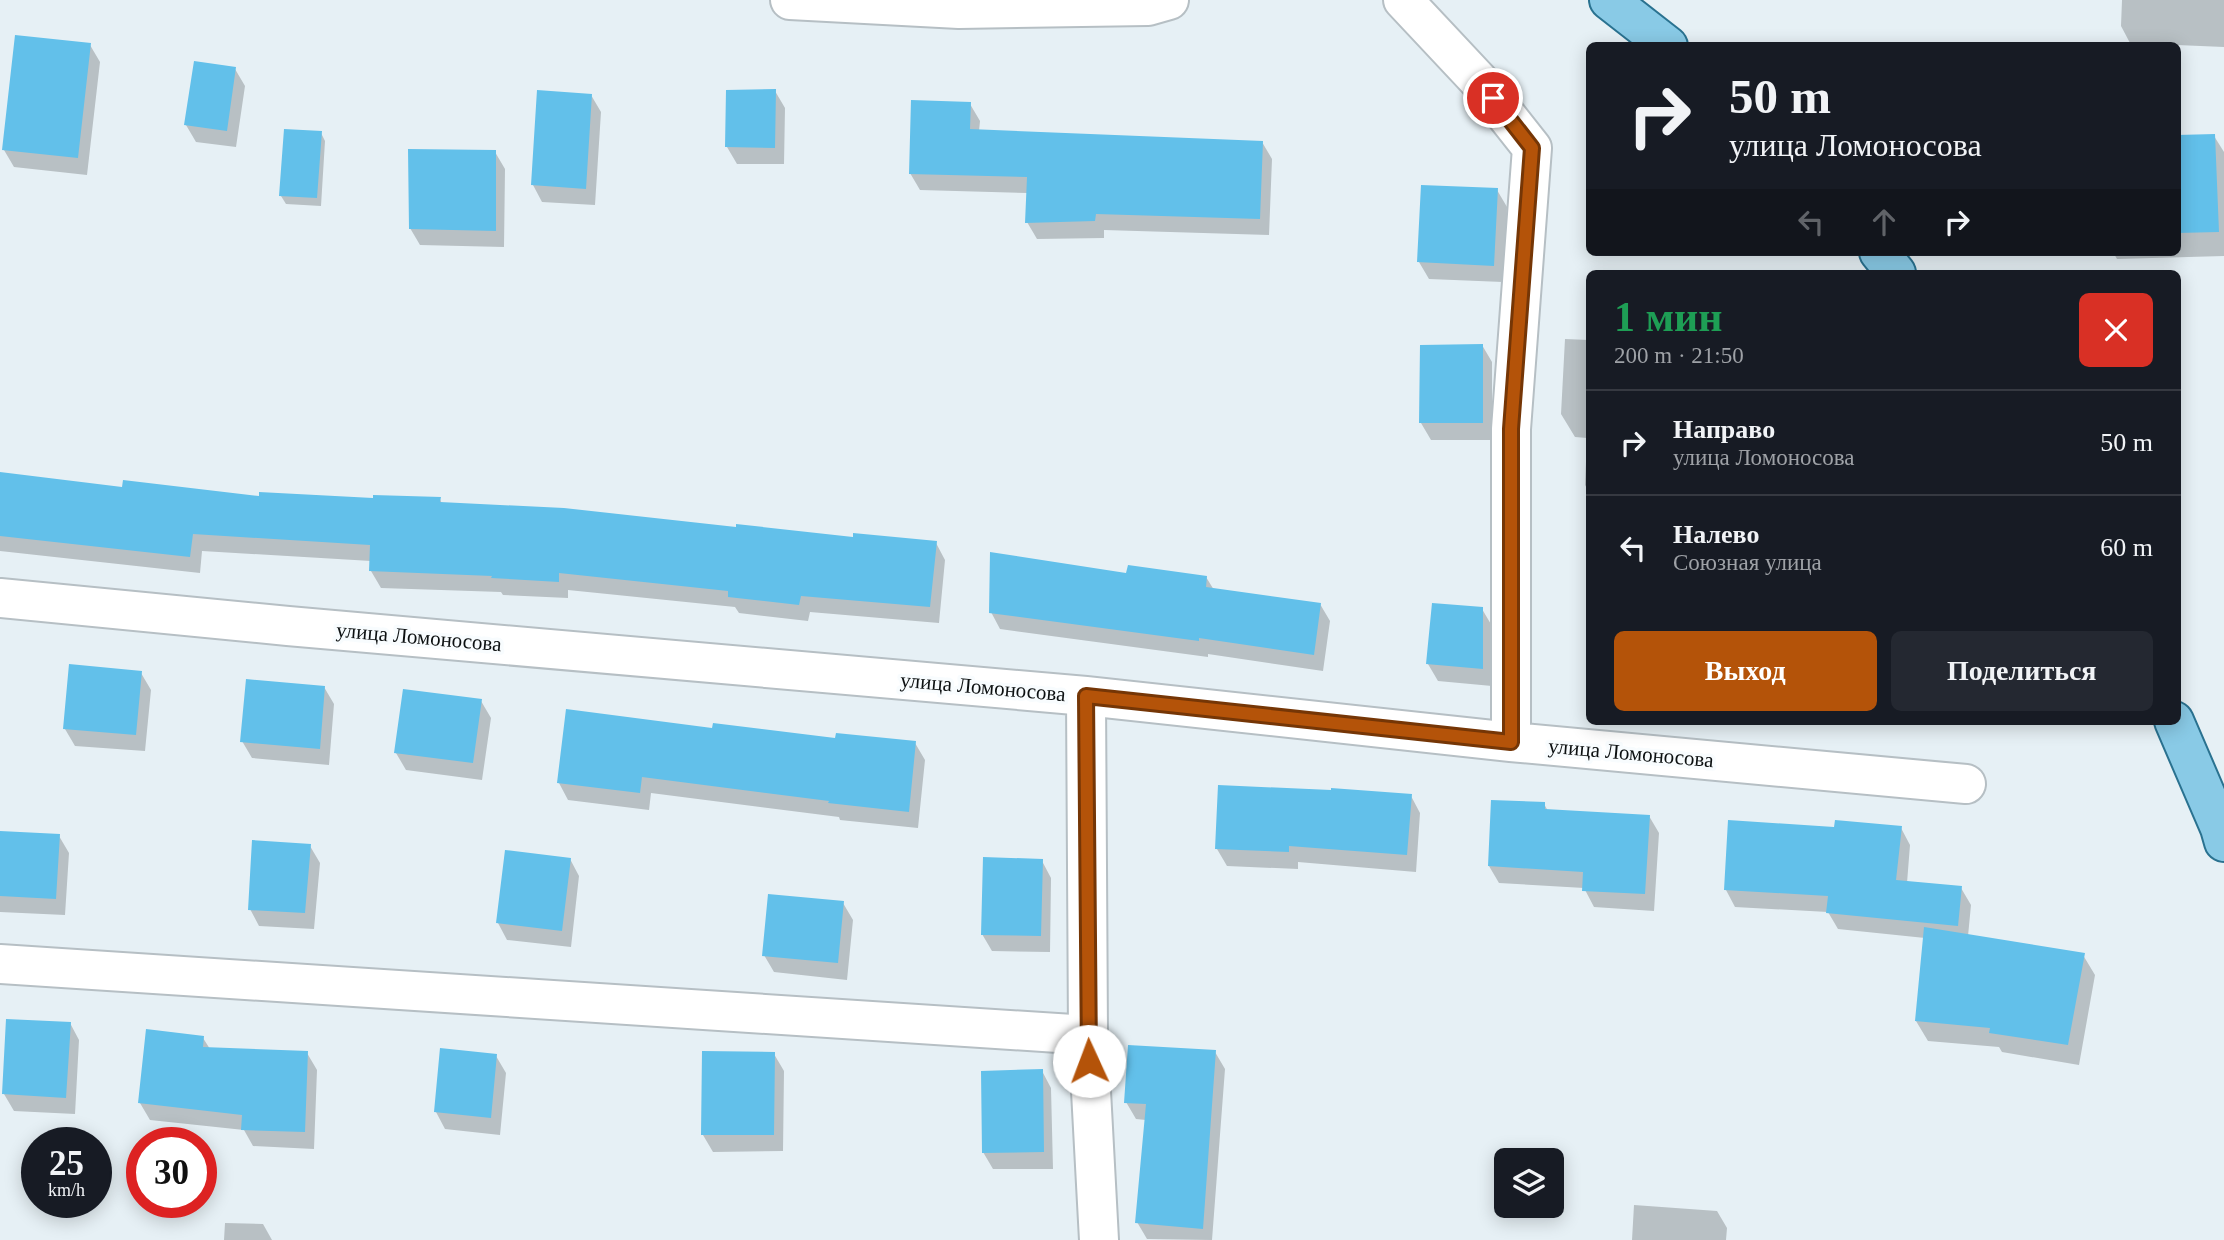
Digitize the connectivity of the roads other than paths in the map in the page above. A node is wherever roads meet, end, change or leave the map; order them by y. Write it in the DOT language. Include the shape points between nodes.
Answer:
graph roads {
  1 [pos="790,0"];
  2 [pos="1170,0"];
  3 [pos="1403,0"];
  4 [pos="1609,0"];
  5 [pos="1663,42"];
  6 [pos="1882,256"];
  7 [pos="1894,270"];
  8 [pos="0,597"];
  9 [pos="1086,696"];
  10 [pos="2176,725"];
  11 [pos="1511,742"];
  12 [pos="1966,784"];
  13 [pos="2224,842"];
  14 [pos="0,964"];
  15 [pos="1088,1035"];
  16 [pos="1099,1240"];
  1 -- 2 [label="street" via="959,9 1148,6"];
  3 -- 11 [label="street" via="1479,81 1532,148 1511,429"];
  4 -- 5 [label="main road"];
  6 -- 7 [label="main road"];
  8 -- 9 [label="street, улица Ломоносова"];
  9 -- 11 [label="street, улица Ломоносова"];
  9 -- 15 [label="street"];
  10 -- 13 [label="main road"];
  11 -- 12 [label="street, улица Ломоносова"];
  14 -- 15 [label="street"];
  15 -- 16 [label="street"];
}
